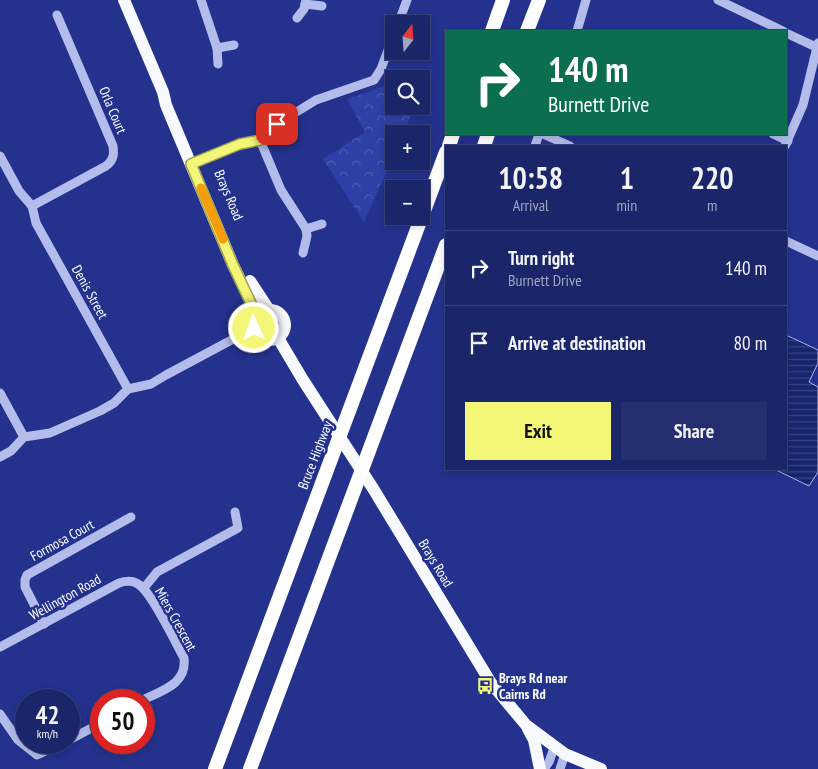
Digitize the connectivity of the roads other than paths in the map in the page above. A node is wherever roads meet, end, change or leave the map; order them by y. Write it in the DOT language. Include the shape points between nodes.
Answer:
graph roads {
  1 [pos="124,0"];
  2 [pos="201,0"];
  3 [pos="407,0"];
  4 [pos="503,0"];
  5 [pos="538,0"];
  6 [pos="586,0"];
  7 [pos="718,0"];
  8 [pos="305,2"];
  9 [pos="322,6"];
  10 [pos="57,15"];
  11 [pos="401,15"];
  12 [pos="297,18"];
  13 [pos="492,30"];
  14 [pos="527,30"];
  15 [pos="577,30"];
  16 [pos="781,30"];
  17 [pos="787,33"];
  18 [pos="234,44"];
  19 [pos="818,46"];
  20 [pos="217,48"];
  21 [pos="385,60"];
  22 [pos="218,64"];
  23 [pos="543,135"];
  24 [pos="774,135"];
  25 [pos="260,140"];
  26 [pos="786,144"];
  27 [pos="568,145"];
  28 [pos="445,155"];
  29 [pos="0,156"];
  30 [pos="195,163"];
  31 [pos="32,206"];
  32 [pos="322,224"];
  33 [pos="306,229"];
  34 [pos="787,241"];
  35 [pos="445,249"];
  36 [pos="303,253"];
  37 [pos="818,256"];
  38 [pos="260,318"];
  39 [pos="278,338"];
  40 [pos="128,389"];
  41 [pos="0,393"];
  42 [pos="24,437"];
  43 [pos="0,457"];
  44 [pos="235,512"];
  45 [pos="131,518"];
  46 [pos="144,588"];
  47 [pos="44,624"];
  48 [pos="0,648"];
  49 [pos="155,694"];
  50 [pos="0,714"];
  51 [pos="526,725"];
  52 [pos="15,736"];
  53 [pos="559,751"];
  54 [pos="599,768"];
  55 [pos="215,769"];
  56 [pos="250,769"];
  57 [pos="540,769"];
  58 [pos="544,769"];
  59 [pos="560,769"];
  60 [pos="581,769"];
  1 -- 30 [label="main road, Brays Road" via="166,105"];
  2 -- 20 [label="street"];
  3 -- 11 [label="street"];
  4 -- 13 [label="highway"];
  5 -- 14 [label="highway"];
  6 -- 15 [label="street"];
  7 -- 16 [label="street"];
  8 -- 9 [label="street"];
  8 -- 12 [label="street"];
  10 -- 31 [label="street, Orla Court" via="114,152 106,166"];
  17 -- 19 [label="street"];
  18 -- 20 [label="street"];
  19 -- 26 [label="street" via="803,105"];
  20 -- 22 [label="street"];
  21 -- 25 [label="street" via="374,80 316,100 277,124"];
  23 -- 27 [label="street"];
  24 -- 26 [label="street"];
  25 -- 30 [label="street" via="246,142"];
  25 -- 33 [label="street" via="281,190"];
  28 -- 55 [label="highway, Bruce Highway"];
  29 -- 31 [label="street" via="19,192"];
  30 -- 38 [label="main road, Brays Road" via="250,281"];
  31 -- 40 [label="street, Denis Street" via="36,223"];
  32 -- 33 [label="street"];
  33 -- 36 [label="street"];
  34 -- 37 [label="street"];
  35 -- 56 [label="highway"];
  38 -- 39 [label="main road" via="259,337 268,341"];
  38 -- 39 [label="main road" via="278,313 284,320 284,330"];
  38 -- 40 [label="street" via="151,384"];
  39 -- 51 [label="main road, Brays Road" via="492,683"];
  40 -- 42 [label="street" via="100,411 50,433"];
  41 -- 42 [label="street"];
  42 -- 43 [label="street"];
  44 -- 46 [label="street" via="238,528 157,572"];
  45 -- 47 [label="street, Formosa Court" via="27,575 24,587"];
  46 -- 47 [label="street, Wellington Road" via="132,581 119,583"];
  46 -- 49 [label="street, Miers Crescent" via="184,658 185,666 181,678"];
  47 -- 48 [label="street, Wellington Road"];
  50 -- 52 [label="street"];
  51 -- 53 [label="main road, Brays Road"];
  51 -- 57 [label="main road" via="534,740"];
  53 -- 54 [label="main road, Brays Road"];
  53 -- 58 [label="street"];
  53 -- 59 [label="street"];
  54 -- 60 [label="main road"];
}
